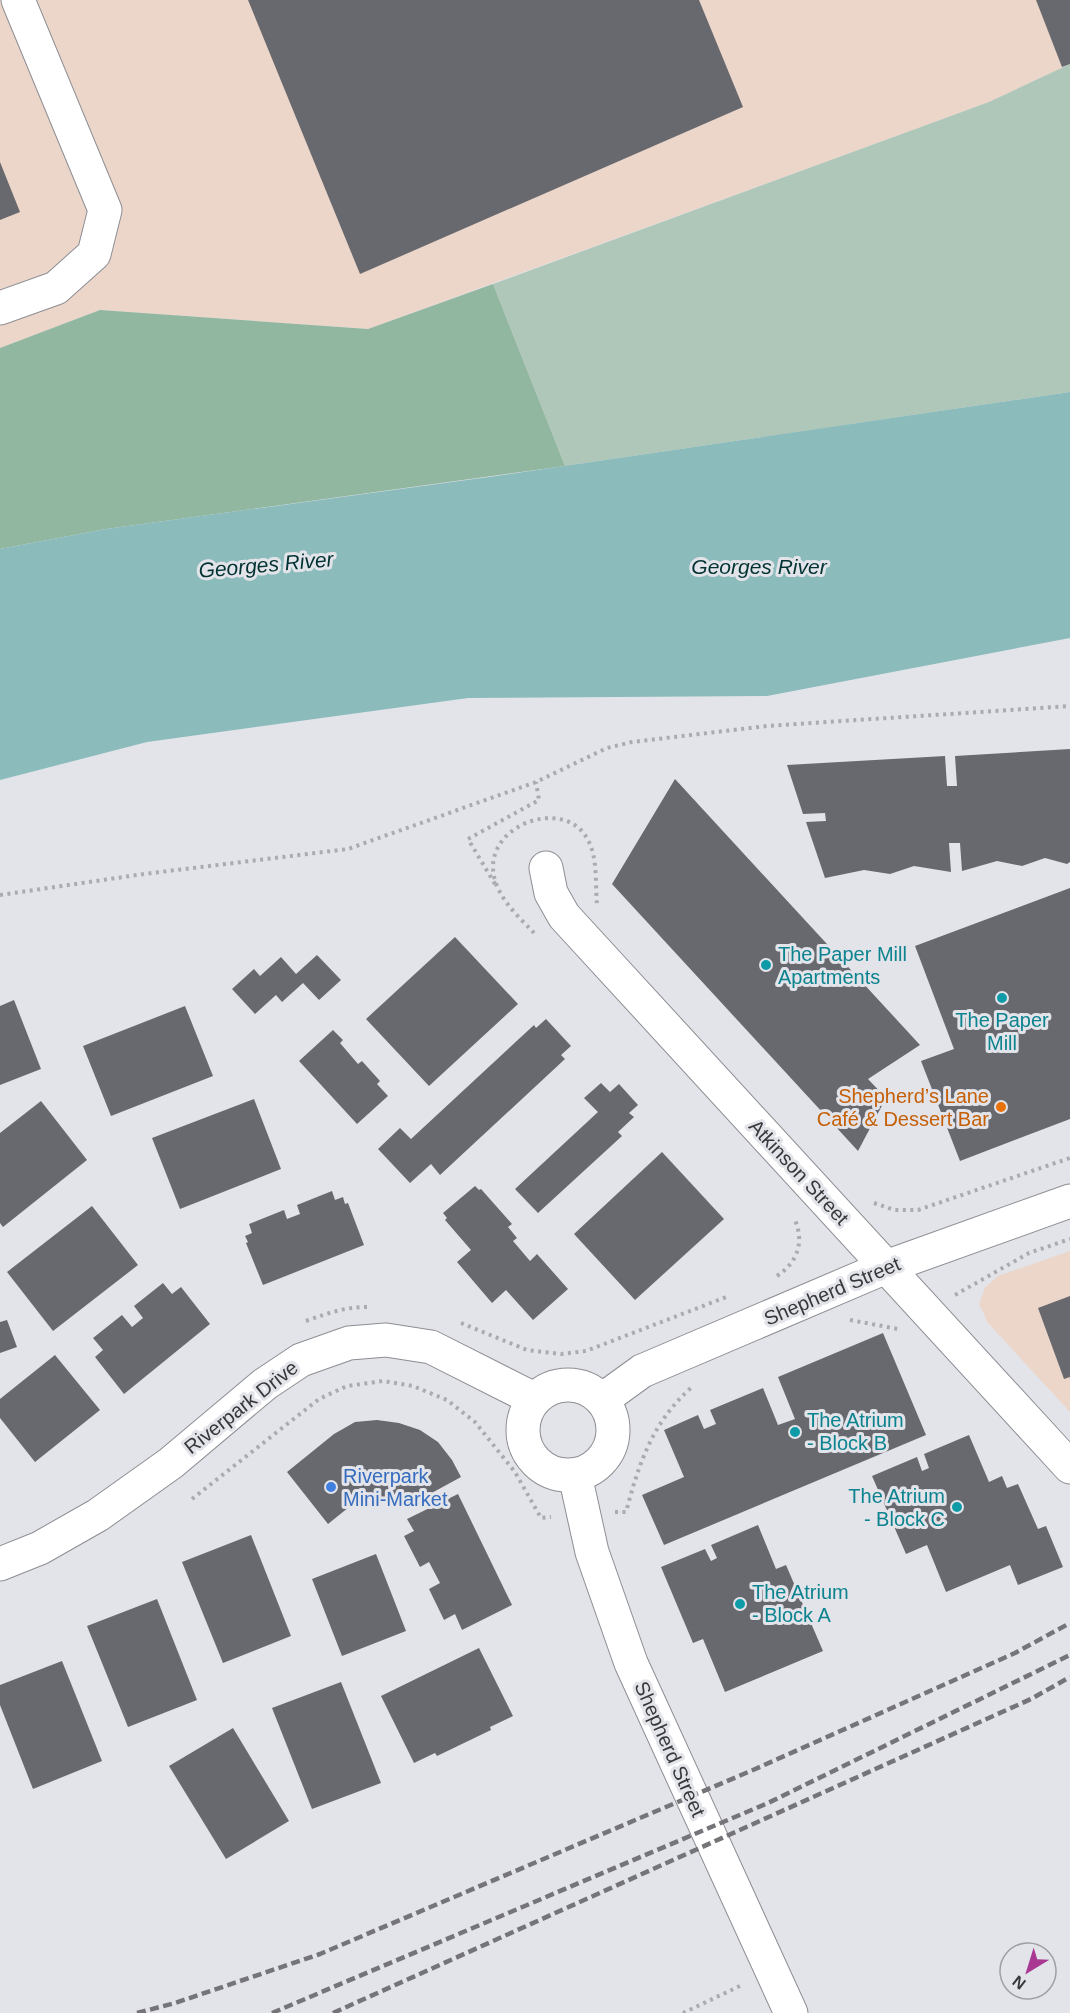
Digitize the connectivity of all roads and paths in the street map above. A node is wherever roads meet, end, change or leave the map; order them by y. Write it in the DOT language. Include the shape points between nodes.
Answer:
graph roads {
  1 [pos="18,0"];
  2 [pos="0,308"];
  3 [pos="1070,706"];
  4 [pos="536,782"];
  5 [pos="546,868"];
  6 [pos="0,895"];
  7 [pos="503,897"];
  8 [pos="601,913"];
  9 [pos="542,942"];
  10 [pos="1070,1158"];
  11 [pos="1070,1201"];
  12 [pos="871,1202"];
  13 [pos="792,1214"];
  14 [pos="1070,1239"];
  15 [pos="886,1267"];
  16 [pos="776,1277"];
  17 [pos="957,1292"];
  18 [pos="732,1295"];
  19 [pos="374,1307"];
  20 [pos="452,1321"];
  21 [pos="842,1323"];
  22 [pos="297,1325"];
  23 [pos="904,1330"];
  24 [pos="699,1380"];
  25 [pos="534,1399"];
  26 [pos="603,1400"];
  27 [pos="1070,1467"];
  28 [pos="575,1475"];
  29 [pos="192,1498"];
  30 [pos="626,1512"];
  31 [pos="541,1518"];
  32 [pos="0,1564"];
  33 [pos="749,1982"];
  34 [pos="683,2013"];
  35 [pos="791,2013"];
  1 -- 2 [label="street" via="105,210 94,254 56,288"];
  3 -- 4 [label="path" via="767,726 632,742 607,748"];
  4 -- 6 [label="path" via="348,849"];
  4 -- 7 [label="path" via="539,800 468,839"];
  5 -- 15 [label="street, Atkinson Street" via="551,893 564,916"];
  7 -- 8 [label="path" via="494,875 499,845 521,824 552,819 573,825 587,838 595,861"];
  7 -- 9 [label="path"];
  10 -- 12 [label="path" via="918,1210 882,1208"];
  11 -- 15 [label="street, Shepherd Street"];
  13 -- 16 [label="path" via="800,1243 792,1263"];
  14 -- 17 [label="path" via="1029,1253"];
  15 -- 26 [label="street, Shepherd Street" via="642,1371"];
  15 -- 27 [label="street, Atkinson Street"];
  18 -- 20 [label="path" via="586,1351 561,1354 527,1350"];
  19 -- 22 [label="path" via="332,1311"];
  21 -- 23 [label="path" via="852,1319"];
  24 -- 30 [label="path" via="678,1399 657,1428 639,1465"];
  25 -- 26 [label="street" via="546,1390 576,1385"];
  25 -- 28 [label="street" via="523,1424 528,1451 548,1470"];
  25 -- 32 [label="street, Riverpark Drive" via="431,1347 386,1340 349,1343 301,1360 98,1515 40,1548"];
  26 -- 28 [label="street" via="614,1425 613,1439 600,1463"];
  28 -- 35 [label="street, Shepherd Street" via="592,1552 631,1663"];
  29 -- 31 [label="path" via="320,1399 348,1386 383,1381 413,1386 447,1401 475,1422 515,1472"];
  33 -- 34 [label="path"];
}
